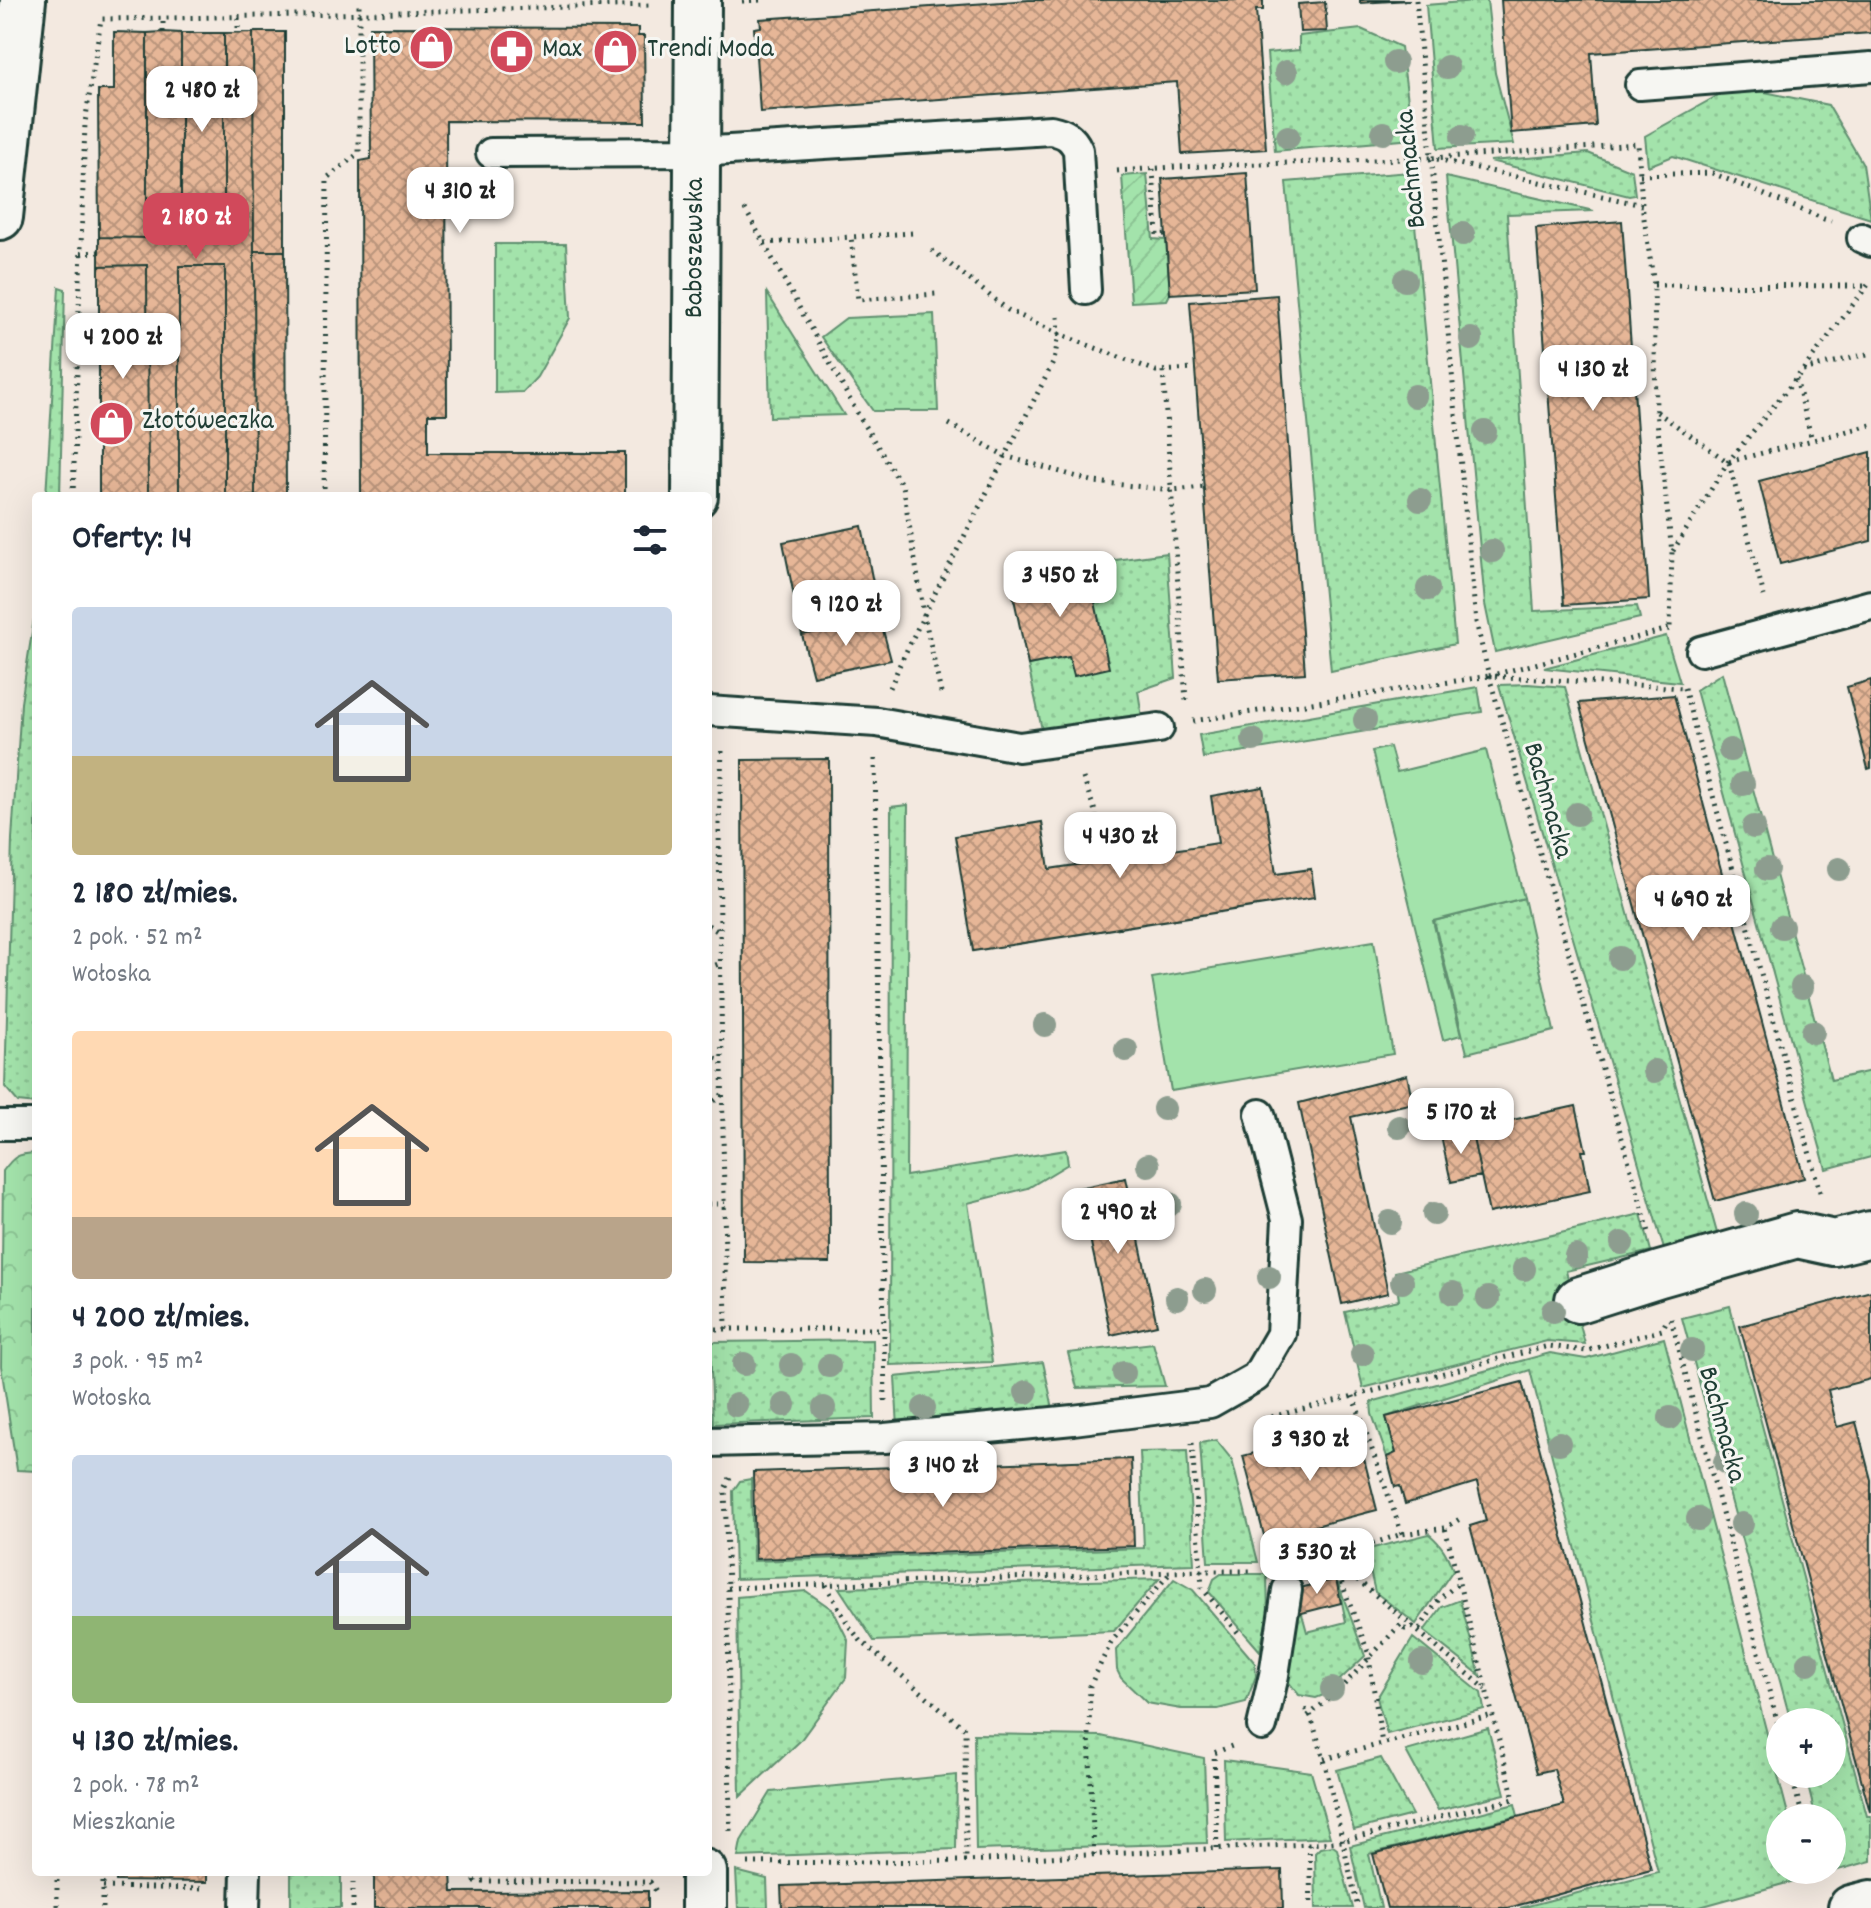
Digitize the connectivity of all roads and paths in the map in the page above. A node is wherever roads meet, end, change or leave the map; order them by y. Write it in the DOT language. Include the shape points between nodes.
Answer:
graph roads {
  1 [pos="23,0"];
  2 [pos="359,0"];
  3 [pos="761,0"];
  4 [pos="1416,0"];
  5 [pos="698,1"];
  6 [pos="359,12"];
  7 [pos="163,18"];
  8 [pos="238,18"];
  9 [pos="163,32"];
  10 [pos="238,33"];
  11 [pos="1871,67"];
  12 [pos="1640,85"];
  13 [pos="715,152"];
  14 [pos="491,153"];
  15 [pos="1432,158"];
  16 [pos="1153,169"];
  17 [pos="1080,173"];
  18 [pos="1640,175"];
  19 [pos="1642,205"];
  20 [pos="0,217"];
  21 [pos="912,233"];
  22 [pos="1166,234"];
  23 [pos="1857,234"];
  24 [pos="851,237"];
  25 [pos="764,244"];
  26 [pos="932,250"];
  27 [pos="99,252"];
  28 [pos="81,253"];
  29 [pos="1869,283"];
  30 [pos="1654,285"];
  31 [pos="1086,290"];
  32 [pos="936,294"];
  33 [pos="1056,303"];
  34 [pos="1059,334"];
  35 [pos="1871,353"];
  36 [pos="1195,369"];
  37 [pos="1803,370"];
  38 [pos="1163,371"];
  39 [pos="1795,378"];
  40 [pos="1656,412"];
  41 [pos="949,424"];
  42 [pos="1871,425"];
  43 [pos="1812,440"];
  44 [pos="1005,456"];
  45 [pos="1728,462"];
  46 [pos="1204,487"];
  47 [pos="1172,490"];
  48 [pos="73,492"];
  49 [pos="324,492"];
  50 [pos="695,492"];
  51 [pos="1672,552"];
  52 [pos="1871,605"];
  53 [pos="924,615"];
  54 [pos="1670,628"];
  55 [pos="1773,632"];
  56 [pos="1673,643"];
  57 [pos="1701,651"];
  58 [pos="1489,676"];
  59 [pos="1184,679"];
  60 [pos="1684,688"];
  61 [pos="712,711"];
  62 [pos="877,722"];
  63 [pos="1159,728"];
  64 [pos="950,735"];
  65 [pos="721,752"];
  66 [pos="712,823"];
  67 [pos="719,823"];
  68 [pos="712,928"];
  69 [pos="720,933"];
  70 [pos="721,963"];
  71 [pos="712,966"];
  72 [pos="712,1057"];
  73 [pos="723,1060"];
  74 [pos="724,1094"];
  75 [pos="712,1103"];
  76 [pos="1260,1114"];
  77 [pos="0,1125"];
  78 [pos="32,1125"];
  79 [pos="712,1204"];
  80 [pos="725,1204"];
  81 [pos="1852,1238"];
  82 [pos="1665,1294"];
  83 [pos="1578,1300"];
  84 [pos="712,1329"];
  85 [pos="726,1329"];
  86 [pos="884,1329"];
  87 [pos="1353,1396"];
  88 [pos="1251,1423"];
  89 [pos="885,1438"];
  90 [pos="1192,1439"];
  91 [pos="712,1442"];
  92 [pos="733,1471"];
  93 [pos="1463,1517"];
  94 [pos="1445,1528"];
  95 [pos="1402,1534"];
  96 [pos="1332,1558"];
  97 [pos="1308,1564"];
  98 [pos="1200,1571"];
  99 [pos="1256,1571"];
  100 [pos="1171,1572"];
  101 [pos="1459,1583"];
  102 [pos="826,1585"];
  103 [pos="728,1588"];
  104 [pos="1287,1590"];
  105 [pos="1413,1627"];
  106 [pos="1369,1659"];
  107 [pos="1486,1689"];
  108 [pos="1774,1708"];
  109 [pos="1310,1714"];
  110 [pos="1493,1715"];
  111 [pos="1262,1726"];
  112 [pos="1382,1744"];
  113 [pos="1214,1753"];
  114 [pos="1324,1759"];
  115 [pos="1342,1841"];
  116 [pos="1309,1844"];
  117 [pos="1217,1848"];
  118 [pos="1094,1855"];
  119 [pos="717,1860"];
  120 [pos="966,1861"];
  121 [pos="746,1863"];
  122 [pos="57,1876"];
  123 [pos="103,1876"];
  124 [pos="246,1876"];
  125 [pos="353,1876"];
  126 [pos="476,1876"];
  127 [pos="650,1882"];
  128 [pos="103,1887"];
  129 [pos="217,1889"];
  130 [pos="1871,1903"];
  131 [pos="57,1908"];
  132 [pos="103,1908"];
  133 [pos="245,1908"];
  134 [pos="353,1908"];
  135 [pos="704,1908"];
  136 [pos="1311,1908"];
  137 [pos="1358,1908"];
  138 [pos="1851,1908"];
  1 -- 20 [label="street"];
  2 -- 6 [label="path"];
  3 -- 5 [label="path"];
  4 -- 15 [label="path, Bachmacka"];
  5 -- 6 [label="path"];
  5 -- 13 [label="street, Baboszewska"];
  6 -- 8 [label="path"];
  6 -- 49 [label="path" via="359,153 327,178"];
  7 -- 8 [label="path"];
  7 -- 9 [label="path"];
  7 -- 28 [label="path" via="101,19 85,123"];
  8 -- 10 [label="path"];
  11 -- 12 [label="lane"];
  13 -- 14 [label="lane"];
  13 -- 17 [label="lane" via="1051,130 1073,140"];
  13 -- 25 [label="path"];
  13 -- 50 [label="street, Baboszewska"];
  15 -- 16 [label="path"];
  15 -- 18 [label="path" via="1638,144"];
  15 -- 19 [label="path"];
  15 -- 58 [label="path, Bachmacka" via="1476,622"];
  16 -- 17 [label="path"];
  16 -- 22 [label="path" via="1157,235"];
  17 -- 31 [label="lane"];
  18 -- 19 [label="path"];
  18 -- 23 [label="path" via="1712,173"];
  19 -- 30 [label="path"];
  21 -- 24 [label="path"];
  24 -- 25 [label="path"];
  24 -- 32 [label="path" via="858,300"];
  25 -- 53 [label="path" via="903,487"];
  26 -- 34 [label="path" via="1008,310"];
  27 -- 28 [label="path"];
  28 -- 48 [label="path"];
  29 -- 30 [label="path"];
  29 -- 37 [label="path"];
  30 -- 40 [label="path"];
  33 -- 34 [label="path"];
  34 -- 38 [label="path"];
  34 -- 44 [label="path" via="1054,361"];
  35 -- 37 [label="path"];
  36 -- 38 [label="path"];
  37 -- 39 [label="path"];
  38 -- 47 [label="path"];
  39 -- 43 [label="path"];
  39 -- 45 [label="path"];
  40 -- 45 [label="path"];
  40 -- 51 [label="path"];
  41 -- 44 [label="path"];
  42 -- 43 [label="path"];
  43 -- 45 [label="path"];
  44 -- 47 [label="path" via="1095,482"];
  44 -- 53 [label="path"];
  45 -- 51 [label="path"];
  45 -- 55 [label="path"];
  46 -- 47 [label="path"];
  47 -- 59 [label="path"];
  51 -- 54 [label="path"];
  52 -- 55 [label="lane"];
  53 -- 62 [label="path"];
  53 -- 64 [label="path"];
  54 -- 56 [label="path"];
  54 -- 58 [label="path"];
  55 -- 57 [label="lane"];
  57 -- 60 [label="path"];
  58 -- 60 [label="path"];
  58 -- 63 [label="path"];
  58 -- 82 [label="path, Bachmacka"];
  60 -- 81 [label="path"];
  61 -- 62 [label="lane"];
  62 -- 64 [label="lane"];
  62 -- 86 [label="path"];
  63 -- 64 [label="lane" via="1019,747"];
  65 -- 67 [label="path"];
  66 -- 67 [label="path"];
  67 -- 69 [label="path"];
  68 -- 69 [label="path"];
  69 -- 70 [label="path"];
  70 -- 71 [label="path"];
  70 -- 73 [label="path"];
  72 -- 73 [label="path"];
  73 -- 74 [label="path"];
  74 -- 75 [label="path"];
  74 -- 80 [label="path"];
  76 -- 89 [label="lane" via="1287,1219 1281,1334 1256,1377 1210,1403"];
  77 -- 78 [label="lane"];
  79 -- 80 [label="path"];
  80 -- 85 [label="path"];
  81 -- 82 [label="street" via="1797,1235"];
  82 -- 83 [label="street"];
  82 -- 87 [label="path" via="1662,1330 1586,1351 1549,1346"];
  82 -- 108 [label="path, Bachmacka"];
  84 -- 85 [label="path"];
  85 -- 86 [label="path"];
  86 -- 89 [label="path"];
  87 -- 88 [label="path"];
  87 -- 95 [label="path"];
  89 -- 91 [label="lane"];
  90 -- 98 [label="path"];
  92 -- 103 [label="path" via="725,1489"];
  93 -- 94 [label="path"];
  94 -- 95 [label="path"];
  94 -- 101 [label="path"];
  95 -- 96 [label="path"];
  96 -- 97 [label="path"];
  96 -- 105 [label="path"];
  96 -- 106 [label="path"];
  98 -- 99 [label="path"];
  98 -- 100 [label="path"];
  100 -- 102 [label="path"];
  100 -- 118 [label="path" via="1111,1642 1090,1686"];
  101 -- 105 [label="path" via="1439,1599 1420,1628"];
  101 -- 107 [label="path"];
  102 -- 103 [label="path"];
  102 -- 120 [label="path" via="861,1641 965,1729"];
  103 -- 119 [label="path"];
  104 -- 111 [label="lane"];
  105 -- 106 [label="path" via="1401,1624"];
  105 -- 107 [label="path"];
  106 -- 109 [label="path"];
  106 -- 112 [label="path"];
  107 -- 110 [label="path"];
  110 -- 112 [label="path"];
  110 -- 115 [label="path" via="1514,1799"];
  112 -- 114 [label="path"];
  113 -- 117 [label="path"];
  115 -- 116 [label="path"];
  115 -- 137 [label="path"];
  116 -- 117 [label="path"];
  116 -- 136 [label="path"];
  117 -- 118 [label="path"];
  118 -- 120 [label="path"];
  119 -- 135 [label="street"];
  120 -- 121 [label="path"];
  122 -- 131 [label="path"];
  123 -- 128 [label="path"];
  124 -- 133 [label="lane"];
  125 -- 134 [label="path"];
  126 -- 127 [label="path" via="475,1881"];
  128 -- 129 [label="path"];
  128 -- 132 [label="path"];
  130 -- 138 [label="street"];
}
